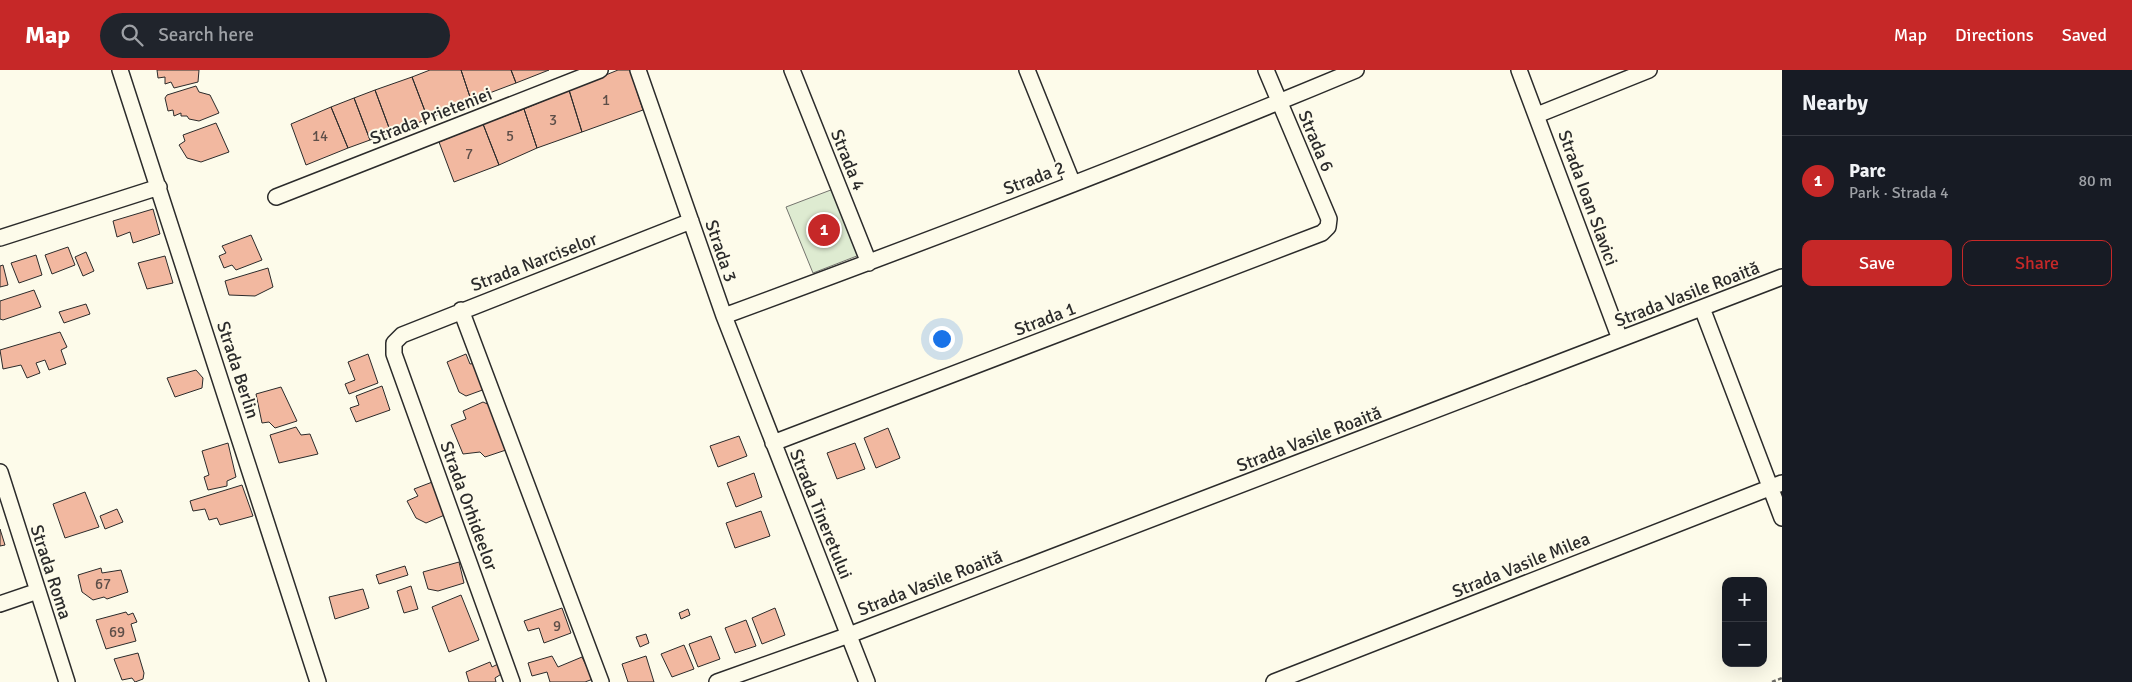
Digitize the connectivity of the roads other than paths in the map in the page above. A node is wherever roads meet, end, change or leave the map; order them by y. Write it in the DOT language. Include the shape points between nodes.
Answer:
graph roads {
  1 [pos="120,70"];
  2 [pos="600,70"];
  3 [pos="638,70"];
  4 [pos="792,70"];
  5 [pos="1027,70"];
  6 [pos="1266,70"];
  7 [pos="1356,70"];
  8 [pos="1519,70"];
  9 [pos="1649,70"];
  10 [pos="1279,102"];
  11 [pos="1537,114"];
  12 [pos="1073,184"];
  13 [pos="159,187"];
  14 [pos="276,197"];
  15 [pos="690,221"];
  16 [pos="1328,227"];
  17 [pos="0,238"];
  18 [pos="869,263"];
  19 [pos="1782,277"];
  20 [pos="1702,308"];
  21 [pos="461,310"];
  22 [pos="724,316"];
  23 [pos="1620,339"];
  24 [pos="394,343"];
  25 [pos="773,443"];
  26 [pos="0,472"];
  27 [pos="1776,485"];
  28 [pos="1782,518"];
  29 [pos="38,591"];
  30 [pos="0,604"];
  31 [pos="849,635"];
  32 [pos="67,682"];
  33 [pos="318,682"];
  34 [pos="512,682"];
  35 [pos="601,682"];
  36 [pos="717,682"];
  37 [pos="867,682"];
  38 [pos="1274,682"];
  1 -- 13 [label="street, Strada Berlin"];
  2 -- 14 [label="street, Strada Prieteniei"];
  3 -- 15 [label="street, Strada 3"];
  4 -- 18 [label="street, Strada 4"];
  5 -- 12 [label="street"];
  6 -- 10 [label="street, Strada 6"];
  7 -- 10 [label="street, Strada 2"];
  8 -- 11 [label="street, Strada Ioan Slavici"];
  9 -- 11 [label="street"];
  10 -- 12 [label="street, Strada 2"];
  10 -- 16 [label="street, Strada 6" via="1329,219"];
  11 -- 23 [label="street, Strada Ioan Slavici"];
  12 -- 18 [label="street, Strada 2"];
  13 -- 17 [label="street"];
  13 -- 33 [label="street, Strada Berlin"];
  15 -- 21 [label="street, Strada Narciselor"];
  15 -- 22 [label="street, Strada 3"];
  16 -- 25 [label="street, Strada 1" via="1322,233"];
  18 -- 22 [label="street, Strada 2"];
  19 -- 20 [label="street, Strada Vasile Roaită"];
  20 -- 23 [label="street, Strada Vasile Roaită"];
  20 -- 27 [label="street"];
  21 -- 24 [label="street, Strada Narciselor" via="402,335"];
  21 -- 35 [label="street"];
  22 -- 25 [label="street, Strada 3"];
  23 -- 31 [label="street, Strada Vasile Roaită"];
  24 -- 34 [label="street, Strada Orhideelor" via="394,354"];
  25 -- 31 [label="street, Strada Tineretului"];
  26 -- 29 [label="street, Strada Roma"];
  27 -- 28 [label="street"];
  27 -- 38 [label="street, Strada Vasile Milea"];
  29 -- 30 [label="street"];
  29 -- 32 [label="street, Strada Roma"];
  31 -- 36 [label="street"];
  31 -- 37 [label="street, Strada Tineretului"];
}
